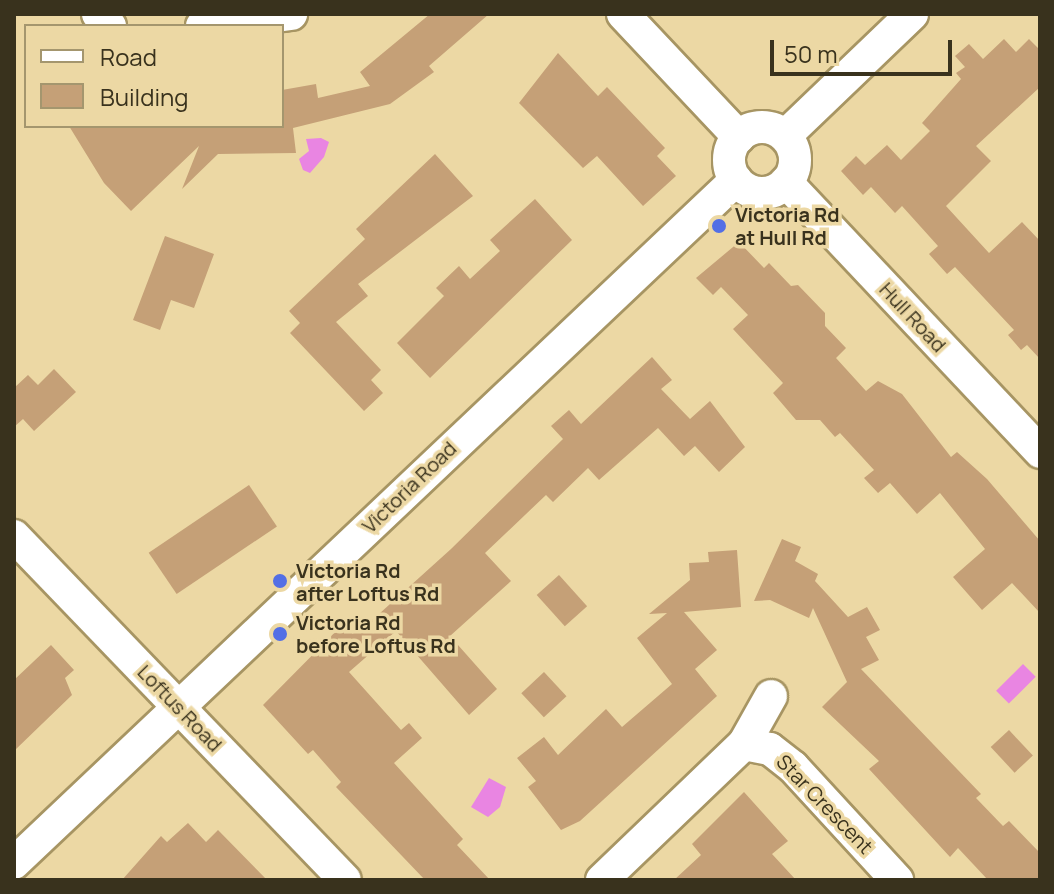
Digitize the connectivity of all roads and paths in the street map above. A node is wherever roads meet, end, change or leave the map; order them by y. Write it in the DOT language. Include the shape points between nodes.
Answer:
graph roads {
  1 [pos="291,14"];
  2 [pos="623,14"];
  3 [pos="912,14"];
  4 [pos="217,24"];
  5 [pos="785,136"];
  6 [pos="739,137"];
  7 [pos="736,180"];
  8 [pos="786,182"];
  9 [pos="1040,452"];
  10 [pos="14,536"];
  11 [pos="771,696"];
  12 [pos="179,707"];
  13 [pos="744,744"];
  14 [pos="14,863"];
  15 [pos="345,880"];
  16 [pos="602,880"];
  17 [pos="897,880"];
  1 -- 4 [label="street"];
  2 -- 6 [label="street"];
  3 -- 5 [label="street"];
  5 -- 6 [label="street" via="757,127"];
  5 -- 8 [label="street" via="795,164"];
  6 -- 7 [label="street" via="730,162"];
  7 -- 8 [label="street" via="761,192"];
  7 -- 12 [label="street, Victoria Road"];
  8 -- 9 [label="street, Hull Road"];
  10 -- 12 [label="street, Loftus Road"];
  11 -- 13 [label="street"];
  12 -- 14 [label="street, Victoria Road"];
  12 -- 15 [label="street, Loftus Road"];
  13 -- 16 [label="street"];
  13 -- 17 [label="street, Star Crescent" via="770,749 793,767"];
}
